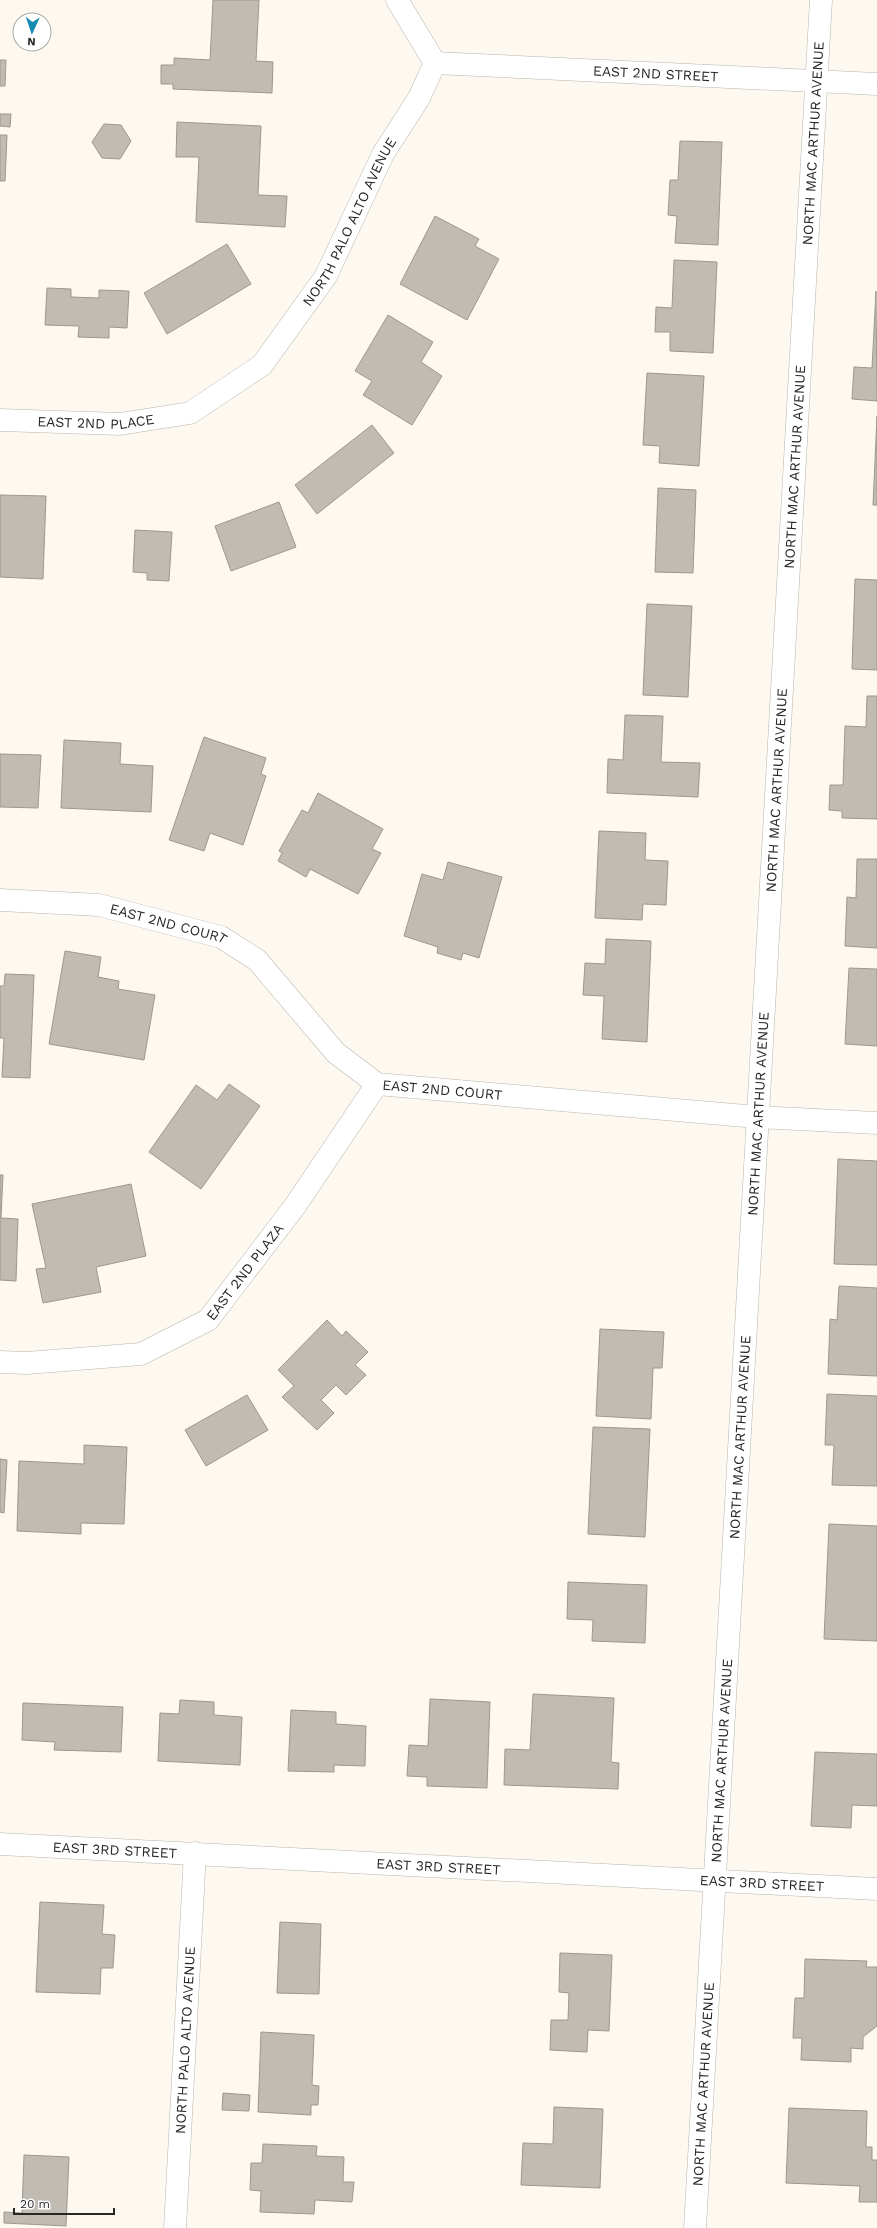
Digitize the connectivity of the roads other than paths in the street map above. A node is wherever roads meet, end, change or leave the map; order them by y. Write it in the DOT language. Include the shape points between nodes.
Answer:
graph roads {
  1 [pos="397,0"];
  2 [pos="821,0"];
  3 [pos="435,63"];
  4 [pos="816,82"];
  5 [pos="877,84"];
  6 [pos="190,413"];
  7 [pos="0,420"];
  8 [pos="0,900"];
  9 [pos="377,1084"];
  10 [pos="757,1117"];
  11 [pos="877,1123"];
  12 [pos="0,1362"];
  13 [pos="0,1844"];
  14 [pos="195,1852"];
  15 [pos="714,1880"];
  16 [pos="877,1889"];
  17 [pos="174,2228"];
  18 [pos="695,2228"];
  1 -- 3 [label="street"];
  2 -- 4 [label="street, NORTH MAC ARTHUR AVENUE"];
  3 -- 4 [label="street, EAST 2ND STREET"];
  3 -- 6 [label="street, NORTH PALO ALTO AVENUE" via="420,98 383,154 326,276 262,365"];
  4 -- 5 [label="street, EAST 2ND STREET"];
  4 -- 10 [label="street, NORTH MAC ARTHUR AVENUE"];
  6 -- 7 [label="street, EAST 2ND PLACE" via="120,424"];
  8 -- 9 [label="street, EAST 2ND COURT" via="99,905 221,937 257,960 336,1053"];
  9 -- 10 [label="street, EAST 2ND COURT"];
  9 -- 12 [label="street, EAST 2ND PLAZA" via="295,1206 208,1320 141,1354 27,1363"];
  10 -- 11 [label="street, EAST 2ND COURT"];
  10 -- 15 [label="street, NORTH MAC ARTHUR AVENUE"];
  13 -- 14 [label="street, EAST 3RD STREET"];
  14 -- 15 [label="street, EAST 3RD STREET"];
  14 -- 17 [label="street, NORTH PALO ALTO AVENUE"];
  15 -- 16 [label="street, EAST 3RD STREET"];
  15 -- 18 [label="street, NORTH MAC ARTHUR AVENUE"];
}
